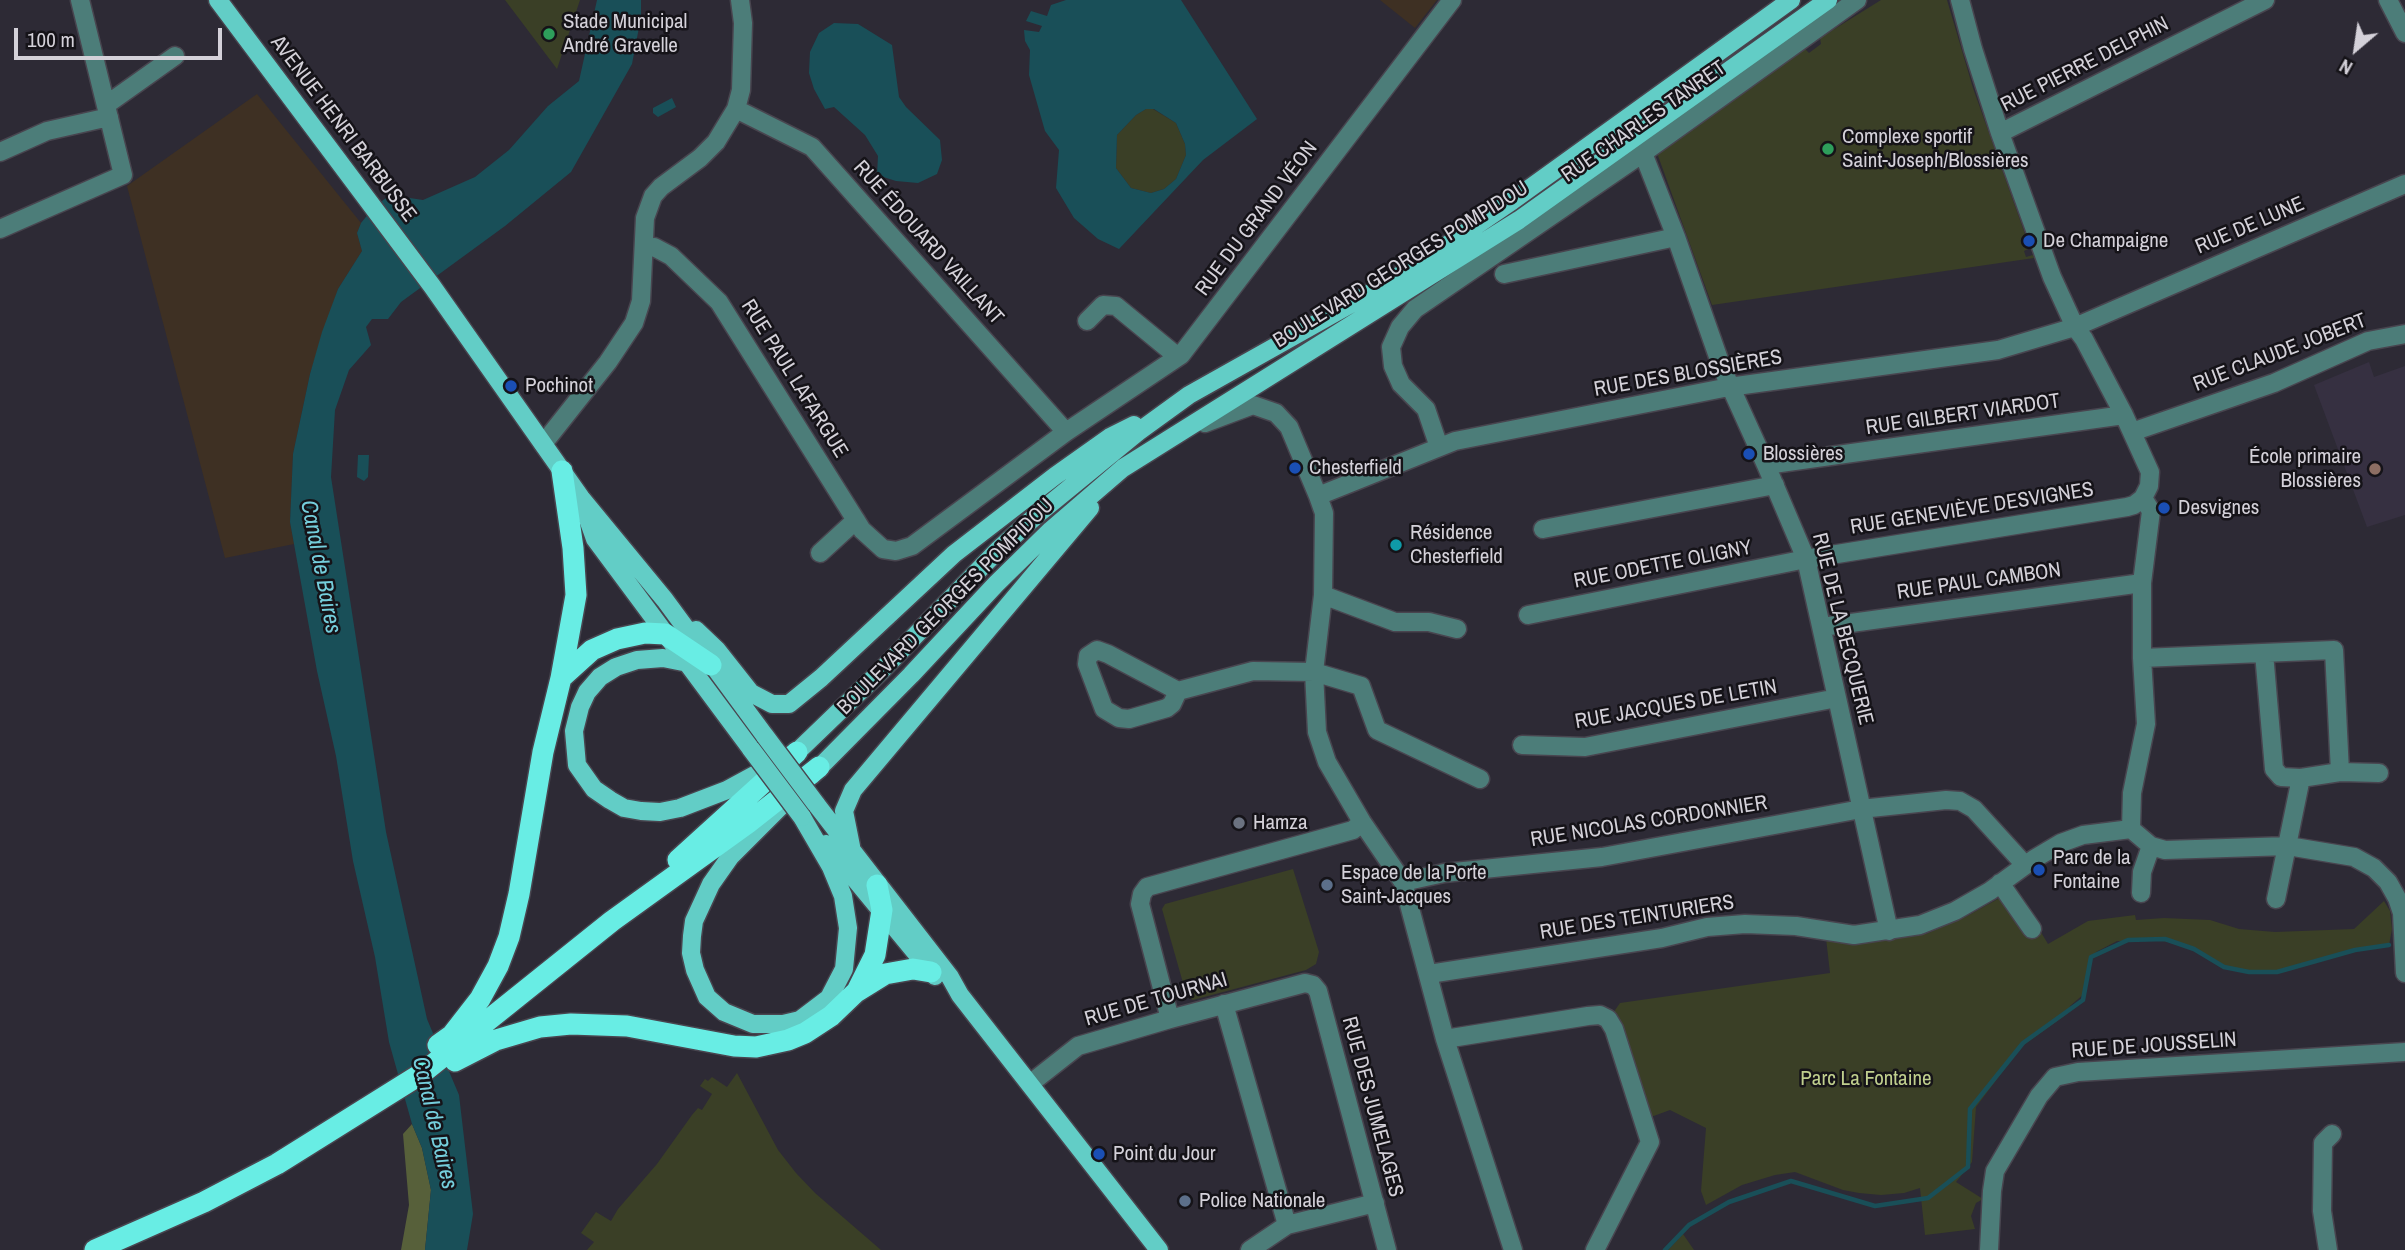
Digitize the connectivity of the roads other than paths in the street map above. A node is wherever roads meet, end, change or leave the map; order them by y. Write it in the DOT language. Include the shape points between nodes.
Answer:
graph roads {
  1 [pos="80,0"];
  2 [pos="218,0"];
  3 [pos="740,0"];
  4 [pos="1452,0"];
  5 [pos="1791,0"];
  6 [pos="1828,0"];
  7 [pos="1857,0"];
  8 [pos="1959,0"];
  9 [pos="2264,0"];
  10 [pos="2388,0"];
  11 [pos="2405,33"];
  12 [pos="175,56"];
  13 [pos="736,109"];
  14 [pos="107,111"];
  15 [pos="2000,133"];
  16 [pos="0,152"];
  17 [pos="1643,153"];
  18 [pos="2405,184"];
  19 [pos="0,229"];
  20 [pos="1676,237"];
  21 [pos="644,249"];
  22 [pos="1504,274"];
  23 [pos="1087,321"];
  24 [pos="2075,327"];
  25 [pos="2405,334"];
  26 [pos="1178,357"];
  27 [pos="1730,387"];
  28 [pos="1189,395"];
  29 [pos="2124,415"];
  30 [pos="1066,432"];
  31 [pos="2132,432"];
  32 [pos="1164,440"];
  33 [pos="543,444"];
  34 [pos="1439,447"];
  35 [pos="1766,465"];
  36 [pos="1123,468"];
  37 [pos="562,471"];
  38 [pos="1775,485"];
  39 [pos="1318,496"];
  40 [pos="581,498"];
  41 [pos="2143,498"];
  42 [pos="856,520"];
  43 [pos="1543,529"];
  44 [pos="820,553"];
  45 [pos="1806,559"];
  46 [pos="2142,583"];
  47 [pos="1323,595"];
  48 [pos="666,600"];
  49 [pos="1528,615"];
  50 [pos="1822,627"];
  51 [pos="1457,629"];
  52 [pos="665,634"];
  53 [pos="2264,653"];
  54 [pos="2142,658"];
  55 [pos="688,663"];
  56 [pos="711,665"];
  57 [pos="1314,671"];
  58 [pos="561,678"];
  59 [pos="1178,691"];
  60 [pos="1837,698"];
  61 [pos="1522,745"];
  62 [pos="797,752"];
  63 [pos="819,767"];
  64 [pos="2340,772"];
  65 [pos="2379,773"];
  66 [pos="2301,778"];
  67 [pos="1480,779"];
  68 [pos="1861,808"];
  69 [pos="802,817"];
  70 [pos="1362,822"];
  71 [pos="2131,830"];
  72 [pos="2151,846"];
  73 [pos="2288,846"];
  74 [pos="853,853"];
  75 [pos="2025,865"];
  76 [pos="1403,882"];
  77 [pos="2000,883"];
  78 [pos="877,885"];
  79 [pos="2141,893"];
  80 [pos="2276,899"];
  81 [pos="882,910"];
  82 [pos="612,921"];
  83 [pos="2032,929"];
  84 [pos="1889,931"];
  85 [pos="931,972"];
  86 [pos="2405,973"];
  87 [pos="1429,974"];
  88 [pos="1305,983"];
  89 [pos="856,992"];
  90 [pos="960,995"];
  91 [pos="1224,1004"];
  92 [pos="1170,1018"];
  93 [pos="1445,1039"];
  94 [pos="456,1047"];
  95 [pos="2405,1052"];
  96 [pos="1031,1083"];
  97 [pos="385,1092"];
  98 [pos="2332,1134"];
  99 [pos="1375,1203"];
  100 [pos="1287,1225"];
  101 [pos="95,1250"];
  102 [pos="1159,1250"];
  103 [pos="1250,1250"];
  104 [pos="1387,1250"];
  105 [pos="1513,1250"];
  106 [pos="1595,1250"];
  107 [pos="1989,1250"];
  108 [pos="2328,1250"];
  1 -- 14 [label="street"];
  2 -- 33 [label="main road, AVENUE HENRI BARBUSSE" via="432,286"];
  3 -- 13 [label="street" via="741,90"];
  4 -- 26 [label="street, RUE DU GRAND VÉON"];
  5 -- 28 [label="main road, BOULEVARD GEORGES POMPIDOU" via="1443,248"];
  6 -- 32 [label="main road, BOULEVARD GEORGES POMPIDOU" via="1519,220"];
  7 -- 17 [label="street, RUE CHARLES TANRET"];
  8 -- 15 [label="street"];
  9 -- 15 [label="street, RUE PIERRE DELPHIN"];
  10 -- 11 [label="street"];
  12 -- 14 [label="street"];
  13 -- 21 [label="street" via="716,142 653,196 645,218"];
  13 -- 30 [label="street, RUE ÉDOUARD VAILLANT" via="812,147"];
  14 -- 16 [label="street"];
  14 -- 19 [label="street" via="123,175"];
  15 -- 24 [label="street"];
  17 -- 20 [label="street, RUE DE LA BECQUERIE"];
  17 -- 34 [label="street, RUE CHARLES TANRET" via="1446,286 1400,327 1391,347 1393,366 1401,384 1426,409"];
  18 -- 24 [label="street, RUE DE LUNE"];
  20 -- 22 [label="street"];
  20 -- 27 [label="street, RUE DE LA BECQUERIE"];
  21 -- 33 [label="street" via="641,301 634,323"];
  21 -- 42 [label="street, RUE PAUL LAFARGUE" via="654,247 671,256 719,302"];
  23 -- 26 [label="street" via="1102,305 1116,306"];
  24 -- 27 [label="street, RUE DES BLOSSIÈRES" via="1998,349"];
  24 -- 29 [label="street"];
  25 -- 31 [label="street, RUE CLAUDE JOBERT" via="2368,341 2274,383"];
  26 -- 30 [label="street, RUE DU GRAND VÉON"];
  27 -- 34 [label="street, RUE DES BLOSSIÈRES"];
  27 -- 35 [label="street, RUE DE LA BECQUERIE"];
  28 -- 48 [label="main road, BOULEVARD GEORGES POMPIDOU" via="1110,437 995,521 789,704 772,704 751,693 718,650"];
  28 -- 62 [label="main road, BOULEVARD GEORGES POMPIDOU" via="1038,513"];
  29 -- 31 [label="street"];
  29 -- 35 [label="street, RUE GILBERT VIARDOT"];
  30 -- 42 [label="street, RUE PAUL LAFARGUE" via="912,546 883,549"];
  31 -- 41 [label="street" via="2150,472"];
  32 -- 36 [label="main road, BOULEVARD GEORGES POMPIDOU"];
  32 -- 39 [label="street" via="1253,405 1276,413 1289,428"];
  33 -- 37 [label="main road, AVENUE HENRI BARBUSSE"];
  34 -- 39 [label="street, RUE DES BLOSSIÈRES"];
  35 -- 38 [label="street, RUE DE LA BECQUERIE"];
  36 -- 63 [label="main road, BOULEVARD GEORGES POMPIDOU" via="996,584"];
  36 -- 74 [label="main road" via="853,790 844,811"];
  37 -- 40 [label="main road, AVENUE HENRI BARBUSSE"];
  37 -- 58 [label="highway" via="576,595"];
  38 -- 43 [label="street"];
  38 -- 45 [label="street, RUE DE LA BECQUERIE"];
  39 -- 47 [label="street" via="1324,513"];
  40 -- 48 [label="main road"];
  40 -- 52 [label="main road" via="595,539"];
  41 -- 45 [label="street, RUE GENEVIÈVE DESVIGNES" via="2127,507"];
  41 -- 46 [label="street" via="2151,511"];
  42 -- 44 [label="street"];
  45 -- 49 [label="street, RUE ODETTE OLIGNY"];
  45 -- 50 [label="street, RUE DE LA BECQUERIE"];
  46 -- 50 [label="street, RUE PAUL CAMBON"];
  46 -- 54 [label="street"];
  47 -- 51 [label="street" via="1385,620"];
  47 -- 57 [label="street"];
  48 -- 56 [label="main road"];
  50 -- 60 [label="street, RUE DE LA BECQUERIE"];
  52 -- 55 [label="main road"];
  52 -- 56 [label="highway"];
  52 -- 58 [label="highway" via="645,633 592,650"];
  53 -- 54 [label="street"];
  53 -- 64 [label="street" via="2334,650"];
  53 -- 66 [label="street" via="2274,769 2281,778"];
  54 -- 71 [label="street" via="2146,724 2132,793"];
  55 -- 62 [label="main road, BOULEVARD GEORGES POMPIDOU" via="663,658 637,660 600,677 587,692 574,731 574,746 577,765 594,789 624,807 660,812 727,790"];
  55 -- 69 [label="main road, bridge"];
  56 -- 74 [label="main road, bridge"];
  57 -- 59 [label="street" via="1253,671"];
  57 -- 67 [label="street" via="1361,686 1377,730"];
  57 -- 70 [label="street" via="1317,732 1327,762"];
  58 -- 94 [label="highway" via="509,937"];
  59 -- 59 [label="street" via="1108,654 1097,650 1088,656 1104,709 1119,718 1167,708"];
  60 -- 61 [label="street, RUE JACQUES DE LETIN" via="1585,747"];
  60 -- 68 [label="street, RUE DE LA BECQUERIE"];
  62 -- 82 [label="highway"];
  63 -- 69 [label="main road, BOULEVARD GEORGES POMPIDOU" via="730,857 702,899 694,921 691,953 707,997 724,1012 753,1024 800,1020 830,998 844,969 848,928 843,896"];
  63 -- 82 [label="highway"];
  64 -- 65 [label="street"];
  64 -- 66 [label="street"];
  66 -- 73 [label="street"];
  68 -- 75 [label="street, RUE NICOLAS CORDONNIER" via="1960,801 1974,809"];
  68 -- 76 [label="street, RUE NICOLAS CORDONNIER" via="1602,857 1444,873"];
  68 -- 84 [label="street, RUE DE LA BECQUERIE"];
  69 -- 81 [label="main road"];
  70 -- 76 [label="street"];
  70 -- 92 [label="street" via="1353,830 1147,887 1140,904"];
  71 -- 72 [label="street"];
  71 -- 75 [label="street, RUE DES TEINTURIERS" via="2083,835"];
  72 -- 73 [label="street" via="2165,850"];
  72 -- 79 [label="street" via="2141,872"];
  73 -- 80 [label="street"];
  73 -- 86 [label="street" via="2354,857 2388,882 2402,913"];
  74 -- 78 [label="main road"];
  75 -- 77 [label="street, RUE DES TEINTURIERS"];
  76 -- 87 [label="street"];
  77 -- 83 [label="street"];
  77 -- 84 [label="street, RUE DES TEINTURIERS" via="1955,911"];
  78 -- 81 [label="highway"];
  78 -- 90 [label="main road"];
  81 -- 85 [label="main road"];
  81 -- 89 [label="highway" via="875,955"];
  82 -- 94 [label="highway"];
  84 -- 87 [label="street, RUE DES TEINTURIERS" via="1854,935 1796,926 1707,927"];
  85 -- 89 [label="highway" via="913,969 885,974"];
  85 -- 90 [label="main road"];
  87 -- 93 [label="street"];
  88 -- 91 [label="street, RUE DE TOURNAI"];
  88 -- 99 [label="street, RUE DES JUMELAGES" via="1318,991"];
  89 -- 94 [label="highway" via="805,1033 756,1046 626,1026 570,1024"];
  90 -- 96 [label="main road"];
  91 -- 92 [label="street, RUE DE TOURNAI"];
  91 -- 100 [label="street"];
  92 -- 96 [label="street, RUE DE TOURNAI" via="1078,1046"];
  93 -- 105 [label="street"];
  93 -- 106 [label="street" via="1588,1016 1608,1019 1650,1142"];
  94 -- 97 [label="highway"];
  94 -- 97 [label="highway" via="421,1074"];
  95 -- 107 [label="street, RUE DE JOUSSELIN" via="2054,1077 1995,1171"];
  96 -- 102 [label="main road"];
  97 -- 101 [label="highway" via="277,1164"];
  98 -- 108 [label="street" via="2323,1143 2322,1211"];
  99 -- 100 [label="street"];
  99 -- 104 [label="street, RUE DES JUMELAGES"];
  100 -- 103 [label="street"];
}
